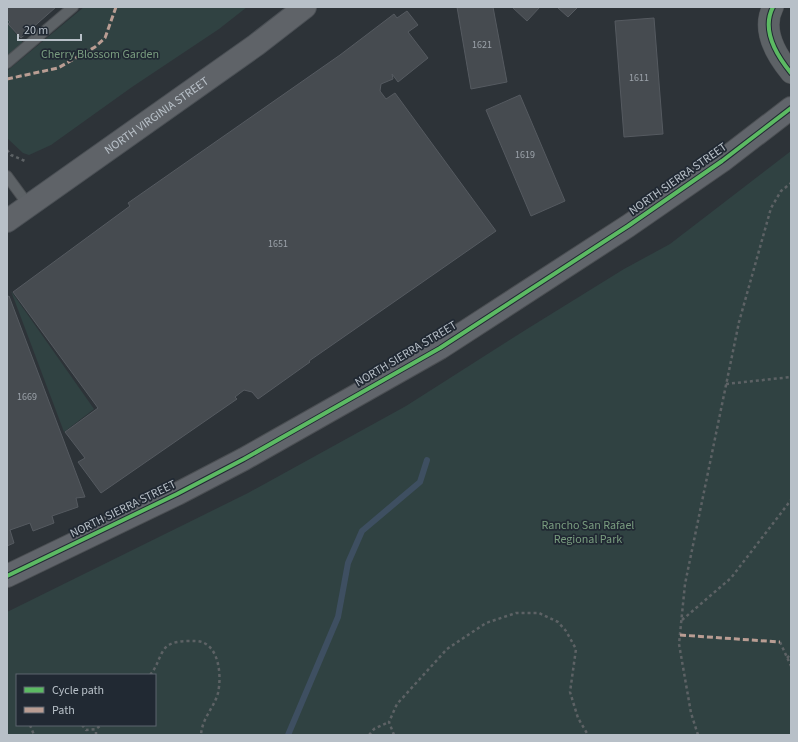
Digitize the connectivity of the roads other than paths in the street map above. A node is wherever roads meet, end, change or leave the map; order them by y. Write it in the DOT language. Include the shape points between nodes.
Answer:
graph roads {
  1 [pos="73,7"];
  2 [pos="305,7"];
  3 [pos="773,7"];
  4 [pos="7,63"];
  5 [pos="791,73"];
  6 [pos="791,108"];
  7 [pos="7,176"];
  8 [pos="29,206"];
  9 [pos="7,221"];
  10 [pos="7,576"];
  1 -- 4 [label="lane"];
  2 -- 8 [label="main road, NORTH VIRGINIA STREET" via="256,46"];
  3 -- 5 [label="street" via="770,36 774,48"];
  6 -- 10 [label="main road, NORTH SIERRA STREET" via="722,161 628,226 440,348 238,462"];
  7 -- 8 [label="lane"];
  8 -- 9 [label="main road, NORTH VIRGINIA STREET"];
}
